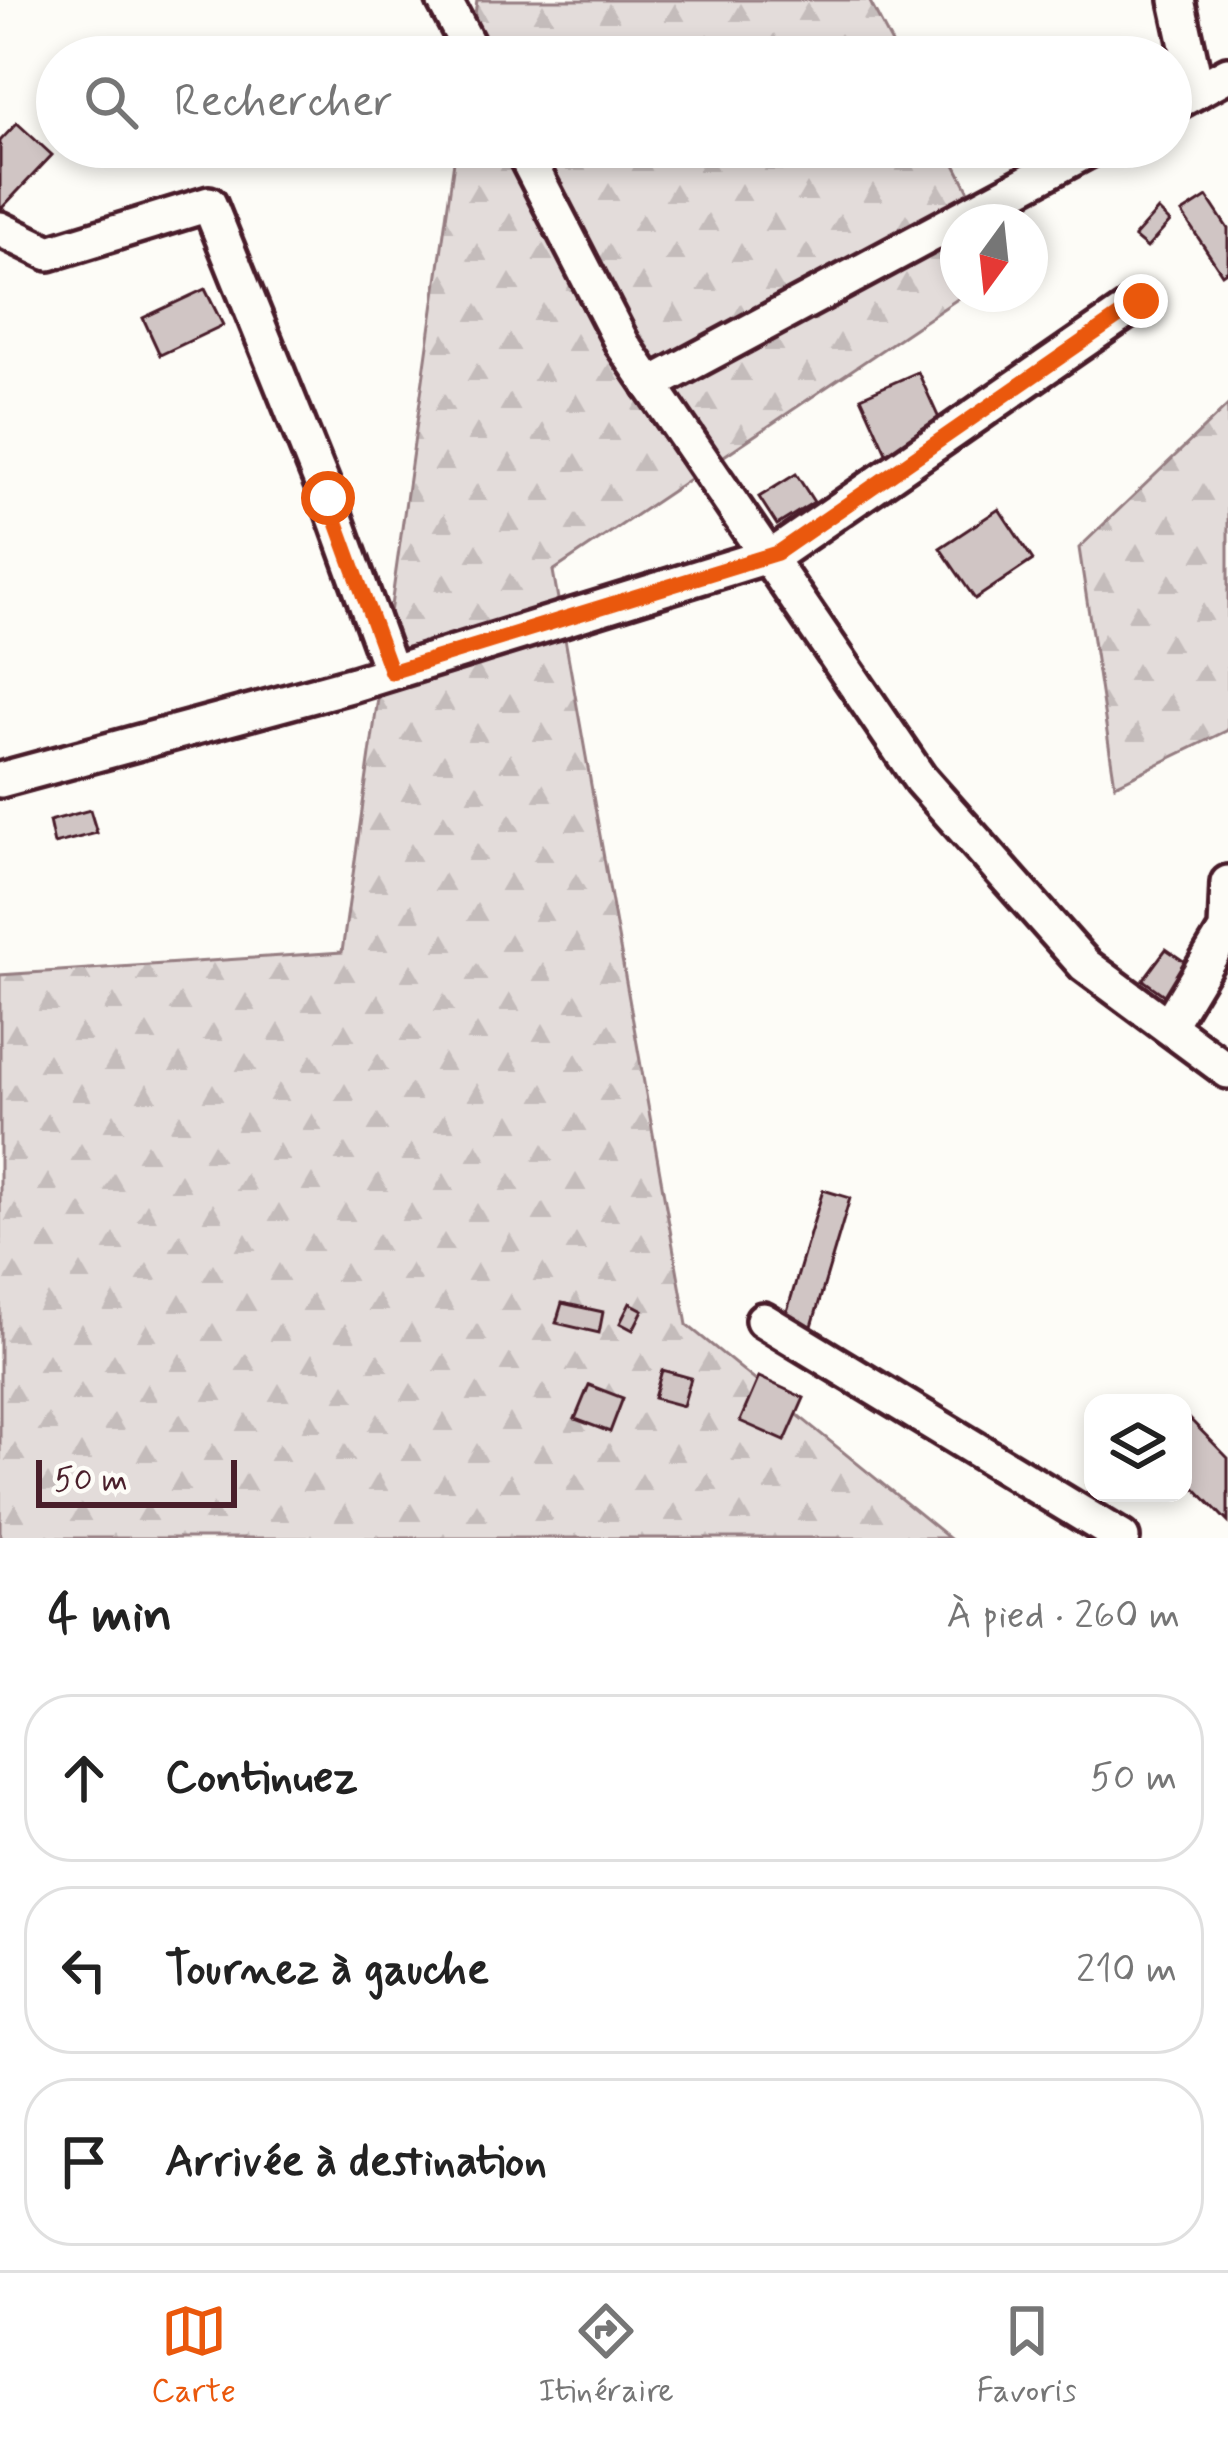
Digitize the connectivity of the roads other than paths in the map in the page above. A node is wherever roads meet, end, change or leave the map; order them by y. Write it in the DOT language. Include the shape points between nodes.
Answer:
graph roads {
  1 [pos="445,0"];
  2 [pos="1177,0"];
  3 [pos="463,36"];
  4 [pos="1180,36"];
  5 [pos="1228,74"];
  6 [pos="1192,94"];
  7 [pos="531,168"];
  8 [pos="1055,168"];
  9 [pos="0,229"];
  10 [pos="1141,301"];
  11 [pos="650,385"];
  12 [pos="768,556"];
  13 [pos="391,672"];
  14 [pos="0,780"];
  15 [pos="1228,884"];
  16 [pos="1168,1026"];
  17 [pos="1228,1071"];
  18 [pos="763,1320"];
  19 [pos="1121,1538"];
  1 -- 3 [label="street"];
  2 -- 4 [label="street"];
  5 -- 6 [label="street"];
  7 -- 11 [label="street"];
  8 -- 11 [label="street"];
  9 -- 13 [label="street" via="49,253 209,204"];
  10 -- 12 [label="street"];
  11 -- 12 [label="street"];
  12 -- 13 [label="street"];
  12 -- 16 [label="street" via="920,779 1085,965"];
  13 -- 14 [label="street"];
  15 -- 16 [label="street" via="1226,930"];
  16 -- 17 [label="street"];
  18 -- 19 [label="street"];
}
